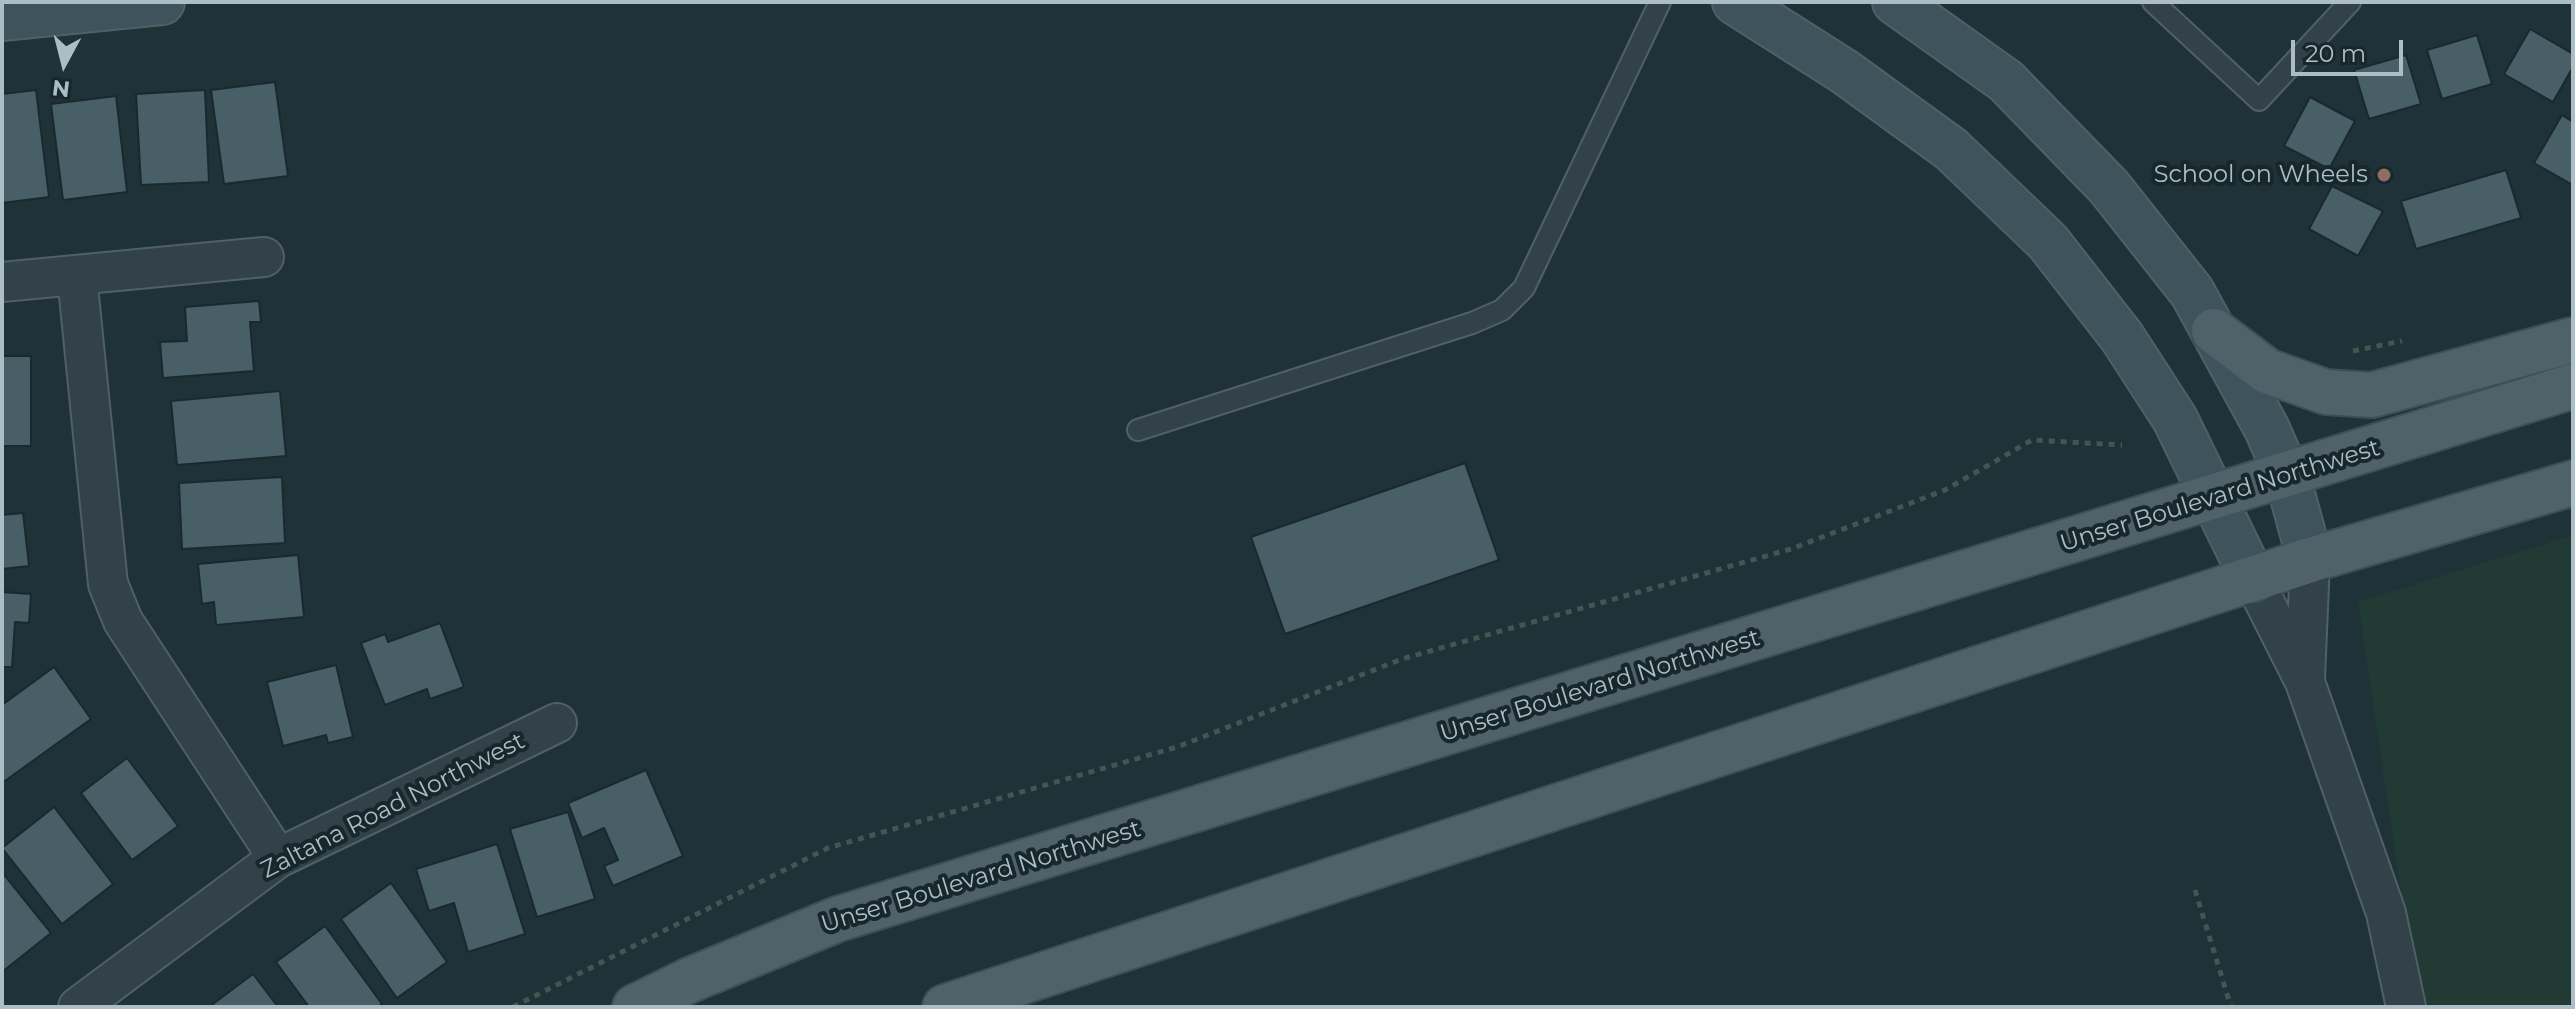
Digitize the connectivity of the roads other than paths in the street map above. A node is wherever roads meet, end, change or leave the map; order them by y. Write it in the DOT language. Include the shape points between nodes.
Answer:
graph roads {
  1 [pos="162,2"];
  2 [pos="1660,2"];
  3 [pos="1735,2"];
  4 [pos="1895,2"];
  5 [pos="2153,2"];
  6 [pos="2350,2"];
  7 [pos="2,18"];
  8 [pos="264,257"];
  9 [pos="77,276"];
  10 [pos="2,282"];
  11 [pos="2214,331"];
  12 [pos="2573,340"];
  13 [pos="2573,386"];
  14 [pos="1138,430"];
  15 [pos="2287,475"];
  16 [pos="2573,483"];
  17 [pos="2215,497"];
  18 [pos="2310,560"];
  19 [pos="2254,581"];
  20 [pos="2305,682"];
  21 [pos="557,723"];
  22 [pos="278,858"];
  23 [pos="78,1007"];
  24 [pos="635,1007"];
  25 [pos="945,1007"];
  26 [pos="2406,1007"];
  1 -- 7 [label="main road"];
  2 -- 14 [label="lane" via="1524,288 1502,310"];
  3 -- 17 [label="main road" via="1845,72 1951,149 2048,242 2122,337 2175,419"];
  4 -- 11 [label="main road" via="2006,81 2109,187 2192,292"];
  5 -- 6 [label="lane" via="2259,100"];
  8 -- 9 [label="street"];
  9 -- 10 [label="street"];
  9 -- 22 [label="street" via="108,584 123,621"];
  11 -- 12 [label="main road" via="2267,371 2326,392 2372,395"];
  11 -- 15 [label="main road"];
  13 -- 15 [label="main road, Unser Boulevard Northwest"];
  15 -- 17 [label="main road, Unser Boulevard Northwest"];
  15 -- 18 [label="main road"];
  16 -- 18 [label="main road"];
  17 -- 19 [label="main road"];
  17 -- 24 [label="main road, Unser Boulevard Northwest" via="838,919"];
  18 -- 19 [label="main road"];
  18 -- 20 [label="street"];
  19 -- 20 [label="street"];
  19 -- 25 [label="main road"];
  20 -- 26 [label="street" via="2386,913"];
  21 -- 22 [label="street, Zaltana Road Northwest"];
  22 -- 23 [label="street, Zaltana Road Northwest"];
}
